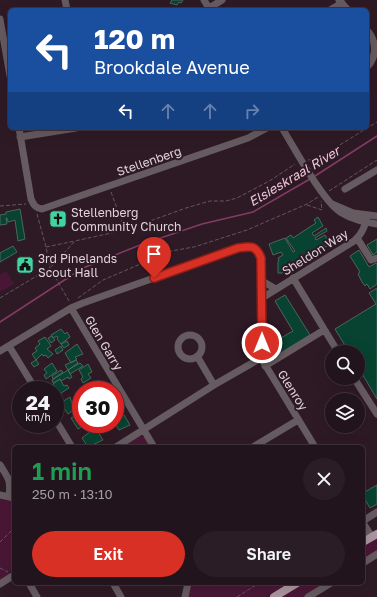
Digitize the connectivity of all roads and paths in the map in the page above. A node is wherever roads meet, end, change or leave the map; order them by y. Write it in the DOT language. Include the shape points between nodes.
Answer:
graph roads {
  1 [pos="222,0"];
  2 [pos="340,1"];
  3 [pos="210,8"];
  4 [pos="332,8"];
  5 [pos="0,19"];
  6 [pos="369,32"];
  7 [pos="8,65"];
  8 [pos="369,65"];
  9 [pos="19,130"];
  10 [pos="64,130"];
  11 [pos="263,130"];
  12 [pos="283,130"];
  13 [pos="364,130"];
  14 [pos="20,137"];
  15 [pos="377,160"];
  16 [pos="305,164"];
  17 [pos="377,170"];
  18 [pos="109,187"];
  19 [pos="345,189"];
  20 [pos="321,193"];
  21 [pos="307,204"];
  22 [pos="0,206"];
  23 [pos="36,208"];
  24 [pos="377,216"];
  25 [pos="367,218"];
  26 [pos="377,224"];
  27 [pos="125,230"];
  28 [pos="357,238"];
  29 [pos="75,241"];
  30 [pos="46,248"];
  31 [pos="377,258"];
  32 [pos="50,268"];
  33 [pos="293,278"];
  34 [pos="262,282"];
  35 [pos="276,289"];
  36 [pos="0,298"];
  37 [pos="262,298"];
  38 [pos="76,300"];
  39 [pos="70,306"];
  40 [pos="324,330"];
  41 [pos="334,345"];
  42 [pos="8,346"];
  43 [pos="0,351"];
  44 [pos="197,356"];
  45 [pos="261,358"];
  46 [pos="265,366"];
  47 [pos="30,381"];
  48 [pos="214,385"];
  49 [pos="358,385"];
  50 [pos="377,414"];
  51 [pos="298,420"];
  52 [pos="143,430"];
  53 [pos="63,433"];
  54 [pos="71,445"];
  55 [pos="119,445"];
  56 [pos="153,445"];
  57 [pos="257,445"];
  58 [pos="315,445"];
  59 [pos="0,465"];
  60 [pos="0,495"];
  61 [pos="11,497"];
  62 [pos="377,512"];
  63 [pos="365,521"];
  64 [pos="365,524"];
  65 [pos="12,530"];
  66 [pos="374,535"];
  67 [pos="365,541"];
  68 [pos="0,542"];
  69 [pos="377,554"];
  70 [pos="365,562"];
  71 [pos="0,568"];
  72 [pos="12,574"];
  73 [pos="12,576"];
  74 [pos="0,584"];
  75 [pos="30,585"];
  76 [pos="114,585"];
  77 [pos="188,585"];
  78 [pos="255,585"];
  79 [pos="294,585"];
  80 [pos="327,585"];
  81 [pos="37,597"];
  82 [pos="121,597"];
  83 [pos="185,597"];
  84 [pos="236,597"];
  85 [pos="274,597"];
  86 [pos="308,597"];
  1 -- 3 [label="street"];
  2 -- 4 [label="street"];
  5 -- 7 [label="street"];
  6 -- 8 [label="street" via="376,44 377,52 375,60"];
  9 -- 14 [label="street"];
  10 -- 14 [label="street"];
  11 -- 18 [label="street, Stellenberg" via="248,138"];
  12 -- 16 [label="street"];
  13 -- 16 [label="path"];
  14 -- 23 [label="street" via="31,199"];
  15 -- 20 [label="path"];
  16 -- 20 [label="street"];
  16 -- 27 [label="path" via="292,166 237,198 210,201"];
  17 -- 19 [label="street"];
  18 -- 23 [label="street, Stellenberg" via="47,209"];
  18 -- 27 [label="path"];
  20 -- 21 [label="path"];
  20 -- 21 [label="path" via="322,210"];
  20 -- 25 [label="street" via="341,213"];
  21 -- 38 [label="path" via="247,230 194,247 171,251 103,280"];
  22 -- 23 [label="path" via="24,204"];
  23 -- 30 [label="path"];
  24 -- 25 [label="street"];
  25 -- 26 [label="street"];
  25 -- 28 [label="street, Sheldon Way"];
  27 -- 29 [label="path"];
  28 -- 31 [label="street" via="371,260"];
  28 -- 33 [label="street, Sheldon Way"];
  29 -- 30 [label="path"];
  29 -- 32 [label="path"];
  30 -- 32 [label="path"];
  32 -- 36 [label="path"];
  32 -- 39 [label="path"];
  33 -- 35 [label="street, Sheldon Way"];
  33 -- 40 [label="street"];
  34 -- 35 [label="street"];
  34 -- 37 [label="street, Glenroy"];
  34 -- 39 [label="street, Glenroy" via="261,258 258,251 254,247 246,246"];
  35 -- 37 [label="street, Sheldon Way"];
  37 -- 45 [label="street, Glenroy"];
  39 -- 42 [label="street"];
  39 -- 52 [label="street, Glen Garry"];
  40 -- 41 [label="street"];
  40 -- 46 [label="street"];
  42 -- 43 [label="street"];
  42 -- 47 [label="street"];
  44 -- 48 [label="street"];
  45 -- 46 [label="street, Glenroy"];
  45 -- 48 [label="street"];
  46 -- 51 [label="street, Glenroy"];
  48 -- 52 [label="street"];
  49 -- 50 [label="street"];
  51 -- 57 [label="street"];
  51 -- 58 [label="street, Glenroy"];
  52 -- 55 [label="street"];
  52 -- 56 [label="street, Glen Garry"];
  53 -- 54 [label="street"];
  59 -- 61 [label="street" via="10,480"];
  60 -- 61 [label="street"];
  62 -- 63 [label="street"];
  64 -- 66 [label="street"];
  65 -- 68 [label="path"];
  66 -- 67 [label="main road"];
  69 -- 70 [label="street"];
  71 -- 72 [label="path"];
  73 -- 74 [label="street"];
  75 -- 81 [label="street"];
  76 -- 82 [label="street"];
  77 -- 83 [label="street"];
  78 -- 84 [label="path"];
  79 -- 85 [label="main road"];
  80 -- 86 [label="street"];
}
